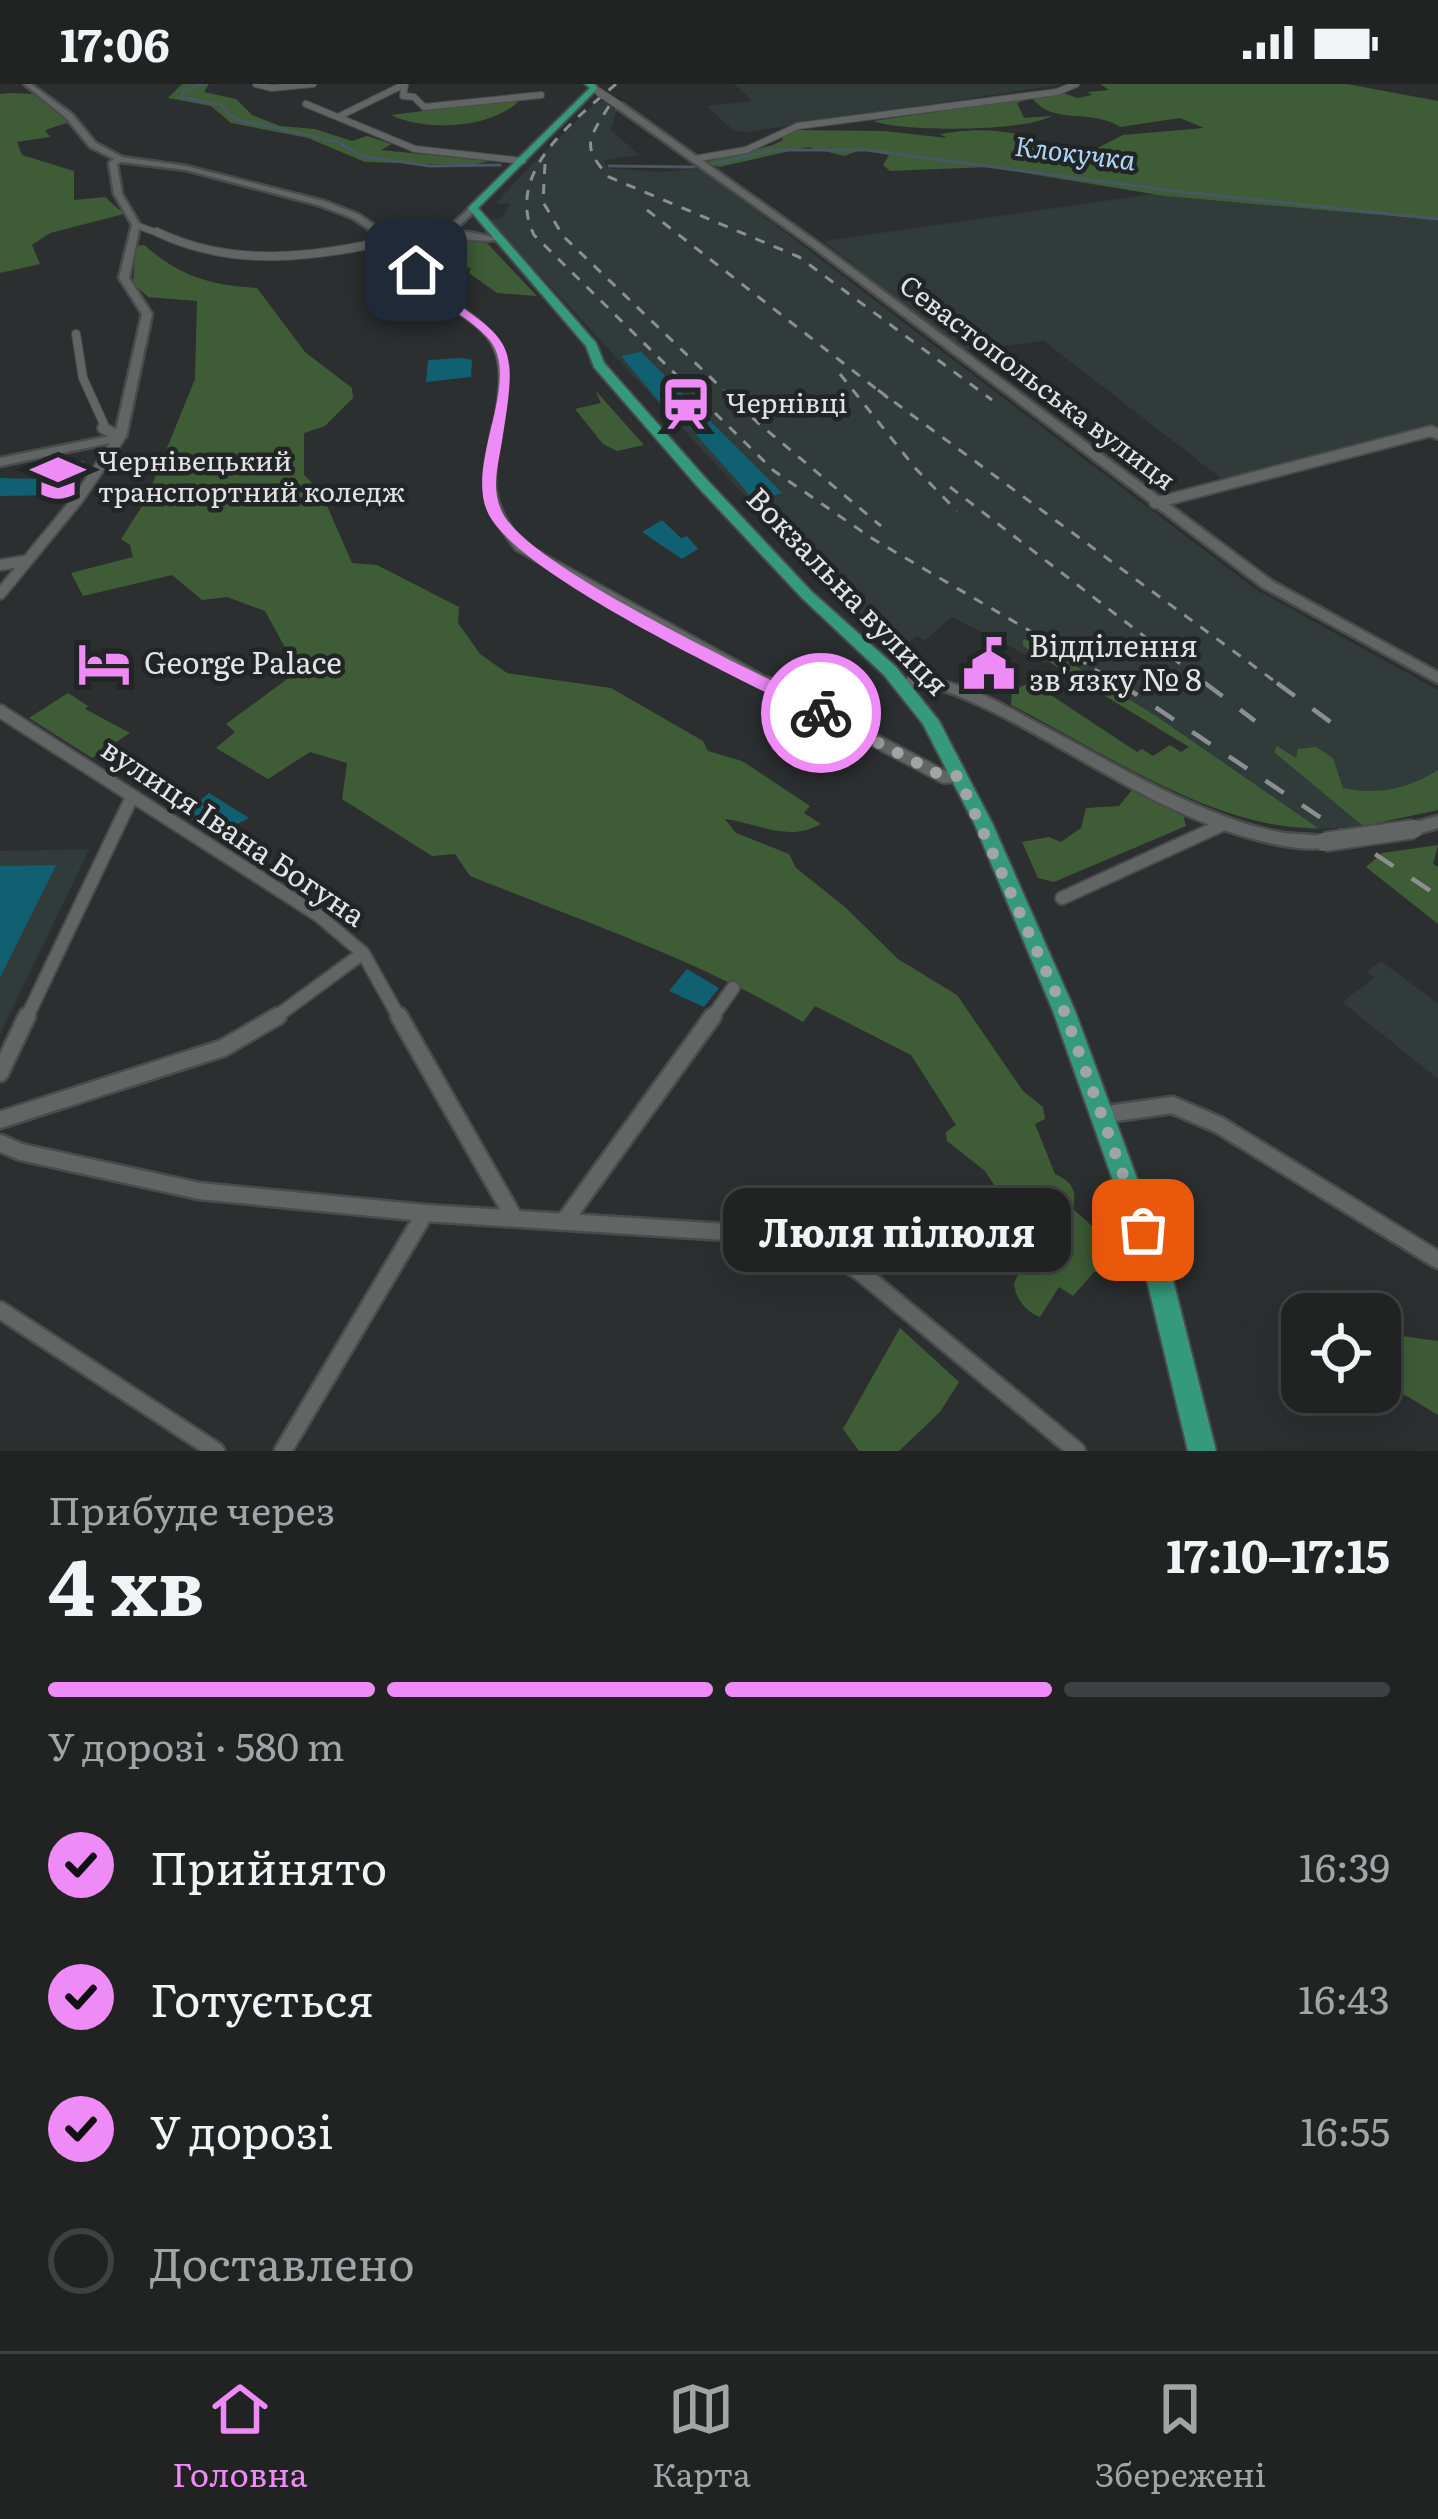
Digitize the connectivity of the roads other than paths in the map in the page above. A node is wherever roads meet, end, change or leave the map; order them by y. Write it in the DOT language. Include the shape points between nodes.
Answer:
graph roads {
  1 [pos="27,84"];
  2 [pos="256,84"];
  3 [pos="313,84"];
  4 [pos="405,84"];
  5 [pos="1076,84"];
  6 [pos="594,88"];
  7 [pos="541,95"];
  8 [pos="306,104"];
  9 [pos="340,116"];
  10 [pos="120,159"];
  11 [pos="694,159"];
  12 [pos="524,161"];
  13 [pos="473,208"];
  14 [pos="136,225"];
  15 [pos="482,231"];
  16 [pos="441,239"];
  17 [pos="391,240"];
  18 [pos="430,249"];
  19 [pos="76,334"];
  20 [pos="1438,434"];
  21 [pos="120,437"];
  22 [pos="0,462"];
  23 [pos="1156,503"];
  24 [pos="26,561"];
  25 [pos="0,565"];
  26 [pos="0,594"];
  27 [pos="1438,678"];
  28 [pos="900,684"];
  29 [pos="0,711"];
  30 [pos="958,776"];
  31 [pos="132,797"];
  32 [pos="1438,822"];
  33 [pos="1224,824"];
  34 [pos="1062,898"];
  35 [pos="363,952"];
  36 [pos="733,988"];
  37 [pos="0,1073"];
  38 [pos="1102,1115"];
  39 [pos="0,1120"];
  40 [pos="0,1143"];
  41 [pos="425,1213"];
  42 [pos="512,1216"];
  43 [pos="566,1219"];
  44 [pos="1438,1260"];
  45 [pos="0,1310"];
  46 [pos="216,1451"];
  47 [pos="283,1451"];
  48 [pos="1077,1451"];
  49 [pos="1202,1451"];
  1 -- 10 [label="street"];
  2 -- 3 [label="street"];
  4 -- 7 [label="street" via="403,96 424,107"];
  4 -- 9 [label="street"];
  5 -- 11 [label="street" via="798,125 746,150"];
  6 -- 11 [label="street, Севастопольська вулиця, bridge"];
  6 -- 12 [label="main road"];
  8 -- 9 [label="street"];
  9 -- 12 [label="street" via="415,149"];
  10 -- 14 [label="street" via="114,181"];
  10 -- 17 [label="street" via="334,207"];
  11 -- 23 [label="street, Севастопольська вулиця"];
  12 -- 13 [label="main road"];
  13 -- 15 [label="main road, Вокзальна вулиця"];
  13 -- 16 [label="street"];
  14 -- 17 [label="street" via="191,247 270,256 321,256"];
  14 -- 21 [label="street" via="124,273 147,314"];
  15 -- 16 [label="street"];
  15 -- 28 [label="main road, Вокзальна вулиця" via="584,334 596,362 704,484"];
  16 -- 18 [label="street"];
  17 -- 18 [label="street"];
  18 -- 30 [label="street" via="417,281 502,349 506,378 488,483 498,519 519,546 863,736 944,777"];
  19 -- 21 [label="street" via="103,429"];
  20 -- 23 [label="street"];
  21 -- 22 [label="street"];
  21 -- 24 [label="street"];
  23 -- 27 [label="street, Севастопольська вулиця" via="1267,584"];
  24 -- 25 [label="street"];
  24 -- 26 [label="street"];
  28 -- 30 [label="main road, Вокзальна вулиця"];
  28 -- 33 [label="street" via="923,679 975,697"];
  29 -- 31 [label="street, вулиця Івана Богуна"];
  30 -- 38 [label="main road, Вокзальна вулиця"];
  31 -- 35 [label="street, вулиця Івана Богуна"];
  31 -- 37 [label="street"];
  32 -- 33 [label="street, bridge" via="1324,842"];
  33 -- 34 [label="street"];
  35 -- 39 [label="street" via="224,1048"];
  35 -- 42 [label="street, вулиця Івана Богуна"];
  36 -- 43 [label="street"];
  38 -- 44 [label="street" via="1172,1106 1219,1125"];
  38 -- 49 [label="main road, Вокзальна вулиця" via="1157,1268"];
  40 -- 41 [label="street" via="199,1191"];
  41 -- 42 [label="street"];
  41 -- 47 [label="street"];
  42 -- 43 [label="street"];
  43 -- 48 [label="street" via="819,1247"];
  45 -- 46 [label="street"];
}
